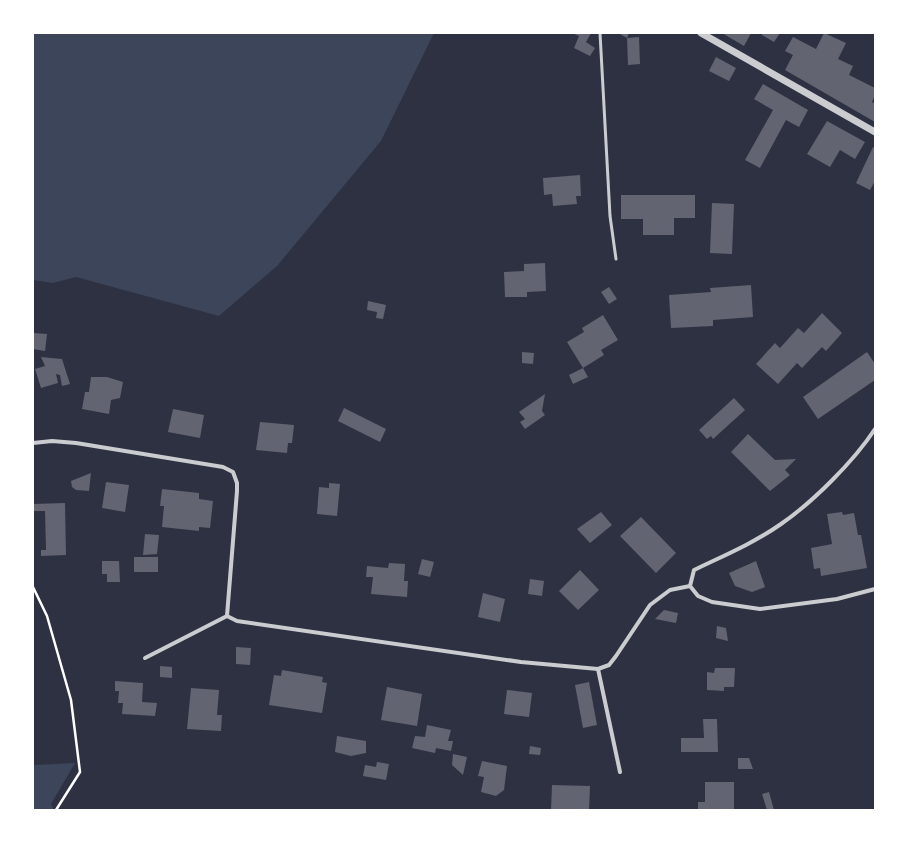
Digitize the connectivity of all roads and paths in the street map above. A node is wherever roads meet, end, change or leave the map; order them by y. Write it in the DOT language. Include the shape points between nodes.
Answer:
graph roads {
  1 [pos="600,33"];
  2 [pos="701,33"];
  3 [pos="875,132"];
  4 [pos="616,259"];
  5 [pos="875,429"];
  6 [pos="33,443"];
  7 [pos="690,586"];
  8 [pos="33,587"];
  9 [pos="875,589"];
  10 [pos="226,616"];
  11 [pos="145,658"];
  12 [pos="598,669"];
  13 [pos="620,772"];
  14 [pos="56,810"];
  1 -- 4 [label="lane" via="610,216"];
  2 -- 3 [label="street"];
  5 -- 7 [label="street" via="824,488 781,524 742,547 694,570"];
  6 -- 10 [label="street" via="76,443 223,467 233,472 237,491"];
  7 -- 9 [label="street" via="698,596 712,602 760,609 837,599"];
  7 -- 12 [label="street" via="670,590 650,605 609,665"];
  8 -- 14 [label="path" via="47,616 71,700 80,772"];
  10 -- 11 [label="street"];
  10 -- 12 [label="street" via="237,621 521,662"];
  12 -- 13 [label="street"];
}
